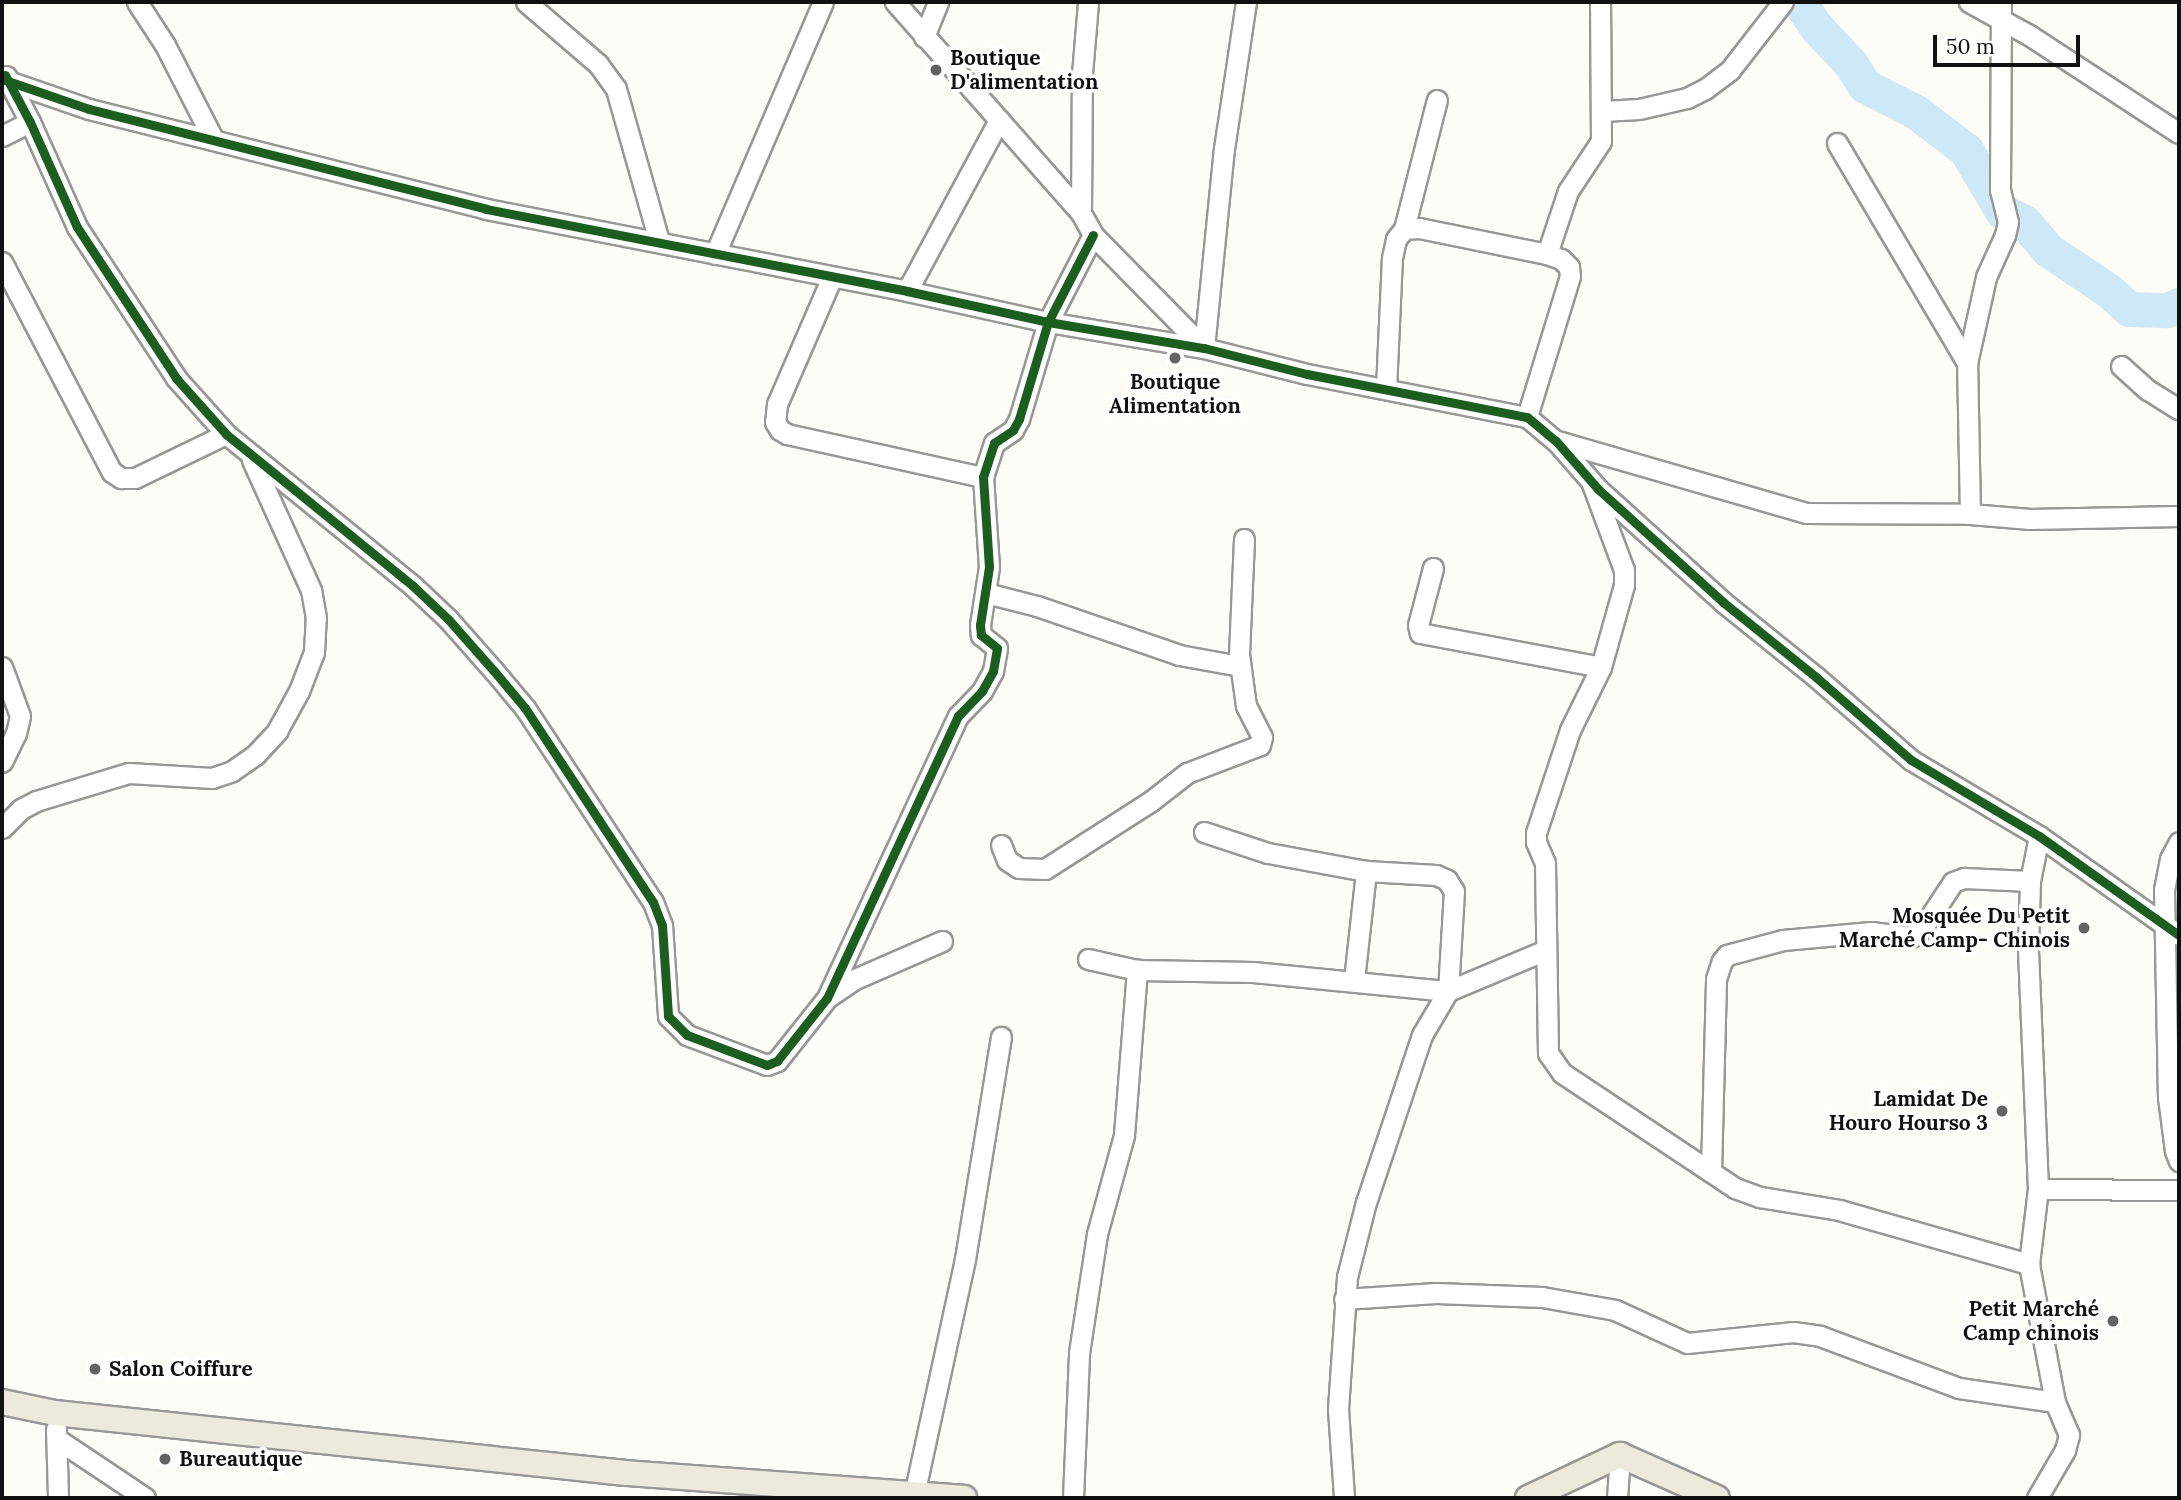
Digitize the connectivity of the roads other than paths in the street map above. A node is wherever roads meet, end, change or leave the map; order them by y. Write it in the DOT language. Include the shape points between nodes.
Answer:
graph roads {
  1 [pos="137,2"];
  2 [pos="526,2"];
  3 [pos="823,2"];
  4 [pos="895,2"];
  5 [pos="938,2"];
  6 [pos="1088,2"];
  7 [pos="1246,2"];
  8 [pos="1600,2"];
  9 [pos="1783,2"];
  10 [pos="1969,2"];
  11 [pos="2000,10"];
  12 [pos="924,37"];
  13 [pos="4,76"];
  14 [pos="1437,100"];
  15 [pos="1602,111"];
  16 [pos="999,120"];
  17 [pos="30,122"];
  18 [pos="2179,133"];
  19 [pos="2,136"];
  20 [pos="213,139"];
  21 [pos="1837,144"];
  22 [pos="1081,214"];
  23 [pos="1404,229"];
  24 [pos="1093,235"];
  25 [pos="659,241"];
  26 [pos="715,254"];
  27 [pos="1547,254"];
  28 [pos="2,262"];
  29 [pos="832,277"];
  30 [pos="907,291"];
  31 [pos="1048,322"];
  32 [pos="1204,348"];
  33 [pos="1967,363"];
  34 [pos="2121,366"];
  35 [pos="1386,389"];
  36 [pos="2179,410"];
  37 [pos="1527,417"];
  38 [pos="226,434"];
  39 [pos="1556,441"];
  40 [pos="247,450"];
  41 [pos="983,477"];
  42 [pos="1591,479"];
  43 [pos="1970,514"];
  44 [pos="2179,516"];
  45 [pos="1244,539"];
  46 [pos="1433,568"];
  47 [pos="986,593"];
  48 [pos="1240,666"];
  49 [pos="2,667"];
  50 [pos="1601,667"];
  51 [pos="2,762"];
  52 [pos="2,828"];
  53 [pos="1204,832"];
  54 [pos="2039,836"];
  55 [pos="2179,842"];
  56 [pos="1001,845"];
  57 [pos="1366,871"];
  58 [pos="2030,881"];
  59 [pos="2173,930"];
  60 [pos="942,940"];
  61 [pos="1546,950"];
  62 [pos="1088,959"];
  63 [pos="1137,970"];
  64 [pos="1354,980"];
  65 [pos="1448,991"];
  66 [pos="827,998"];
  67 [pos="1001,1037"];
  68 [pos="2179,1161"];
  69 [pos="1711,1172"];
  70 [pos="2038,1189"];
  71 [pos="2179,1190"];
  72 [pos="2029,1264"];
  73 [pos="1344,1299"];
  74 [pos="2,1402"];
  75 [pos="2055,1402"];
  76 [pos="55,1413"];
  77 [pos="57,1439"];
  78 [pos="1620,1455"];
  79 [pos="914,1495"];
  80 [pos="58,1498"];
  81 [pos="145,1498"];
  82 [pos="964,1498"];
  83 [pos="1073,1498"];
  84 [pos="1344,1498"];
  85 [pos="1528,1498"];
  86 [pos="1617,1498"];
  87 [pos="1717,1498"];
  88 [pos="2037,1498"];
  1 -- 20 [label="street" via="165,45"];
  2 -- 25 [label="street" via="598,64 616,89"];
  3 -- 26 [label="street"];
  4 -- 12 [label="street"];
  5 -- 12 [label="street"];
  6 -- 22 [label="street" via="1082,74"];
  7 -- 32 [label="street" via="1224,149"];
  8 -- 15 [label="street"];
  9 -- 15 [label="street" via="1730,70 1704,89 1687,98 1639,109"];
  10 -- 11 [label="street"];
  11 -- 18 [label="street"];
  11 -- 33 [label="street" via="2000,190 2008,222 1986,277"];
  12 -- 16 [label="street"];
  13 -- 17 [label="street"];
  13 -- 20 [label="street" via="89,109"];
  14 -- 23 [label="street"];
  15 -- 27 [label="street" via="1601,141 1568,191"];
  16 -- 22 [label="street"];
  16 -- 30 [label="street"];
  17 -- 19 [label="street"];
  17 -- 38 [label="street" via="77,227 176,378"];
  20 -- 25 [label="street" via="486,209"];
  21 -- 33 [label="street"];
  22 -- 24 [label="street"];
  23 -- 27 [label="street" via="1419,228"];
  23 -- 35 [label="street" via="1396,239 1392,258"];
  24 -- 31 [label="street"];
  24 -- 32 [label="street"];
  25 -- 26 [label="street"];
  26 -- 29 [label="street"];
  27 -- 37 [label="street" via="1561,259 1570,276"];
  28 -- 38 [label="street" via="112,472 121,478 135,478"];
  29 -- 30 [label="street"];
  29 -- 41 [label="street" via="778,404 775,422 780,430"];
  30 -- 31 [label="street"];
  31 -- 32 [label="street"];
  31 -- 41 [label="street" via="1019,419 994,443"];
  32 -- 35 [label="street"];
  33 -- 43 [label="street"];
  34 -- 36 [label="street"];
  35 -- 37 [label="street"];
  37 -- 39 [label="street"];
  38 -- 40 [label="street"];
  39 -- 42 [label="street"];
  39 -- 43 [label="street" via="1806,513"];
  40 -- 52 [label="street" via="311,590 316,618 314,652 277,731 232,771 212,778 129,773 36,802 21,809"];
  40 -- 66 [label="street" via="448,619 525,708 653,902 662,925 668,1016 676,1026 687,1035 767,1065 777,1061"];
  41 -- 47 [label="street" via="989,531"];
  42 -- 50 [label="street" via="1623,570 1620,602"];
  42 -- 54 [label="street" via="1740,617 1911,760"];
  43 -- 44 [label="street" via="2030,519"];
  45 -- 48 [label="street"];
  46 -- 50 [label="street" via="1418,625 1420,633"];
  47 -- 48 [label="street" via="1179,655"];
  47 -- 66 [label="street" via="981,635 997,648 993,671 982,691 958,716"];
  48 -- 56 [label="street" via="1246,706 1262,737 1260,744 1186,773 1045,869 1019,868 1007,860"];
  49 -- 51 [label="street" via="20,716"];
  50 -- 61 [label="street" via="1573,721 1539,820 1536,842 1545,863"];
  53 -- 57 [label="street" via="1259,851"];
  54 -- 58 [label="street"];
  54 -- 59 [label="street"];
  55 -- 59 [label="street" via="2170,859 2164,890"];
  57 -- 64 [label="street"];
  57 -- 65 [label="street" via="1436,874 1447,880 1454,891"];
  58 -- 69 [label="street" via="1964,877 1953,881 1912,937 1871,932 1783,940 1727,955 1716,979"];
  58 -- 70 [label="street" via="2028,946"];
  59 -- 68 [label="street" via="2168,1097"];
  60 -- 66 [label="street" via="855,979"];
  61 -- 65 [label="street"];
  61 -- 69 [label="street" via="1548,1053 1554,1063 1562,1073"];
  62 -- 63 [label="street"];
  63 -- 64 [label="street"];
  63 -- 83 [label="street" via="1124,1135 1097,1234 1079,1353"];
  64 -- 65 [label="street"];
  65 -- 73 [label="street" via="1422,1034 1366,1202"];
  67 -- 79 [label="street" via="965,1259"];
  69 -- 72 [label="street" via="1760,1197 1839,1210"];
  70 -- 71 [label="street"];
  70 -- 72 [label="street"];
  72 -- 75 [label="street"];
  73 -- 75 [label="street" via="1436,1293 1542,1297 1615,1310 1687,1343 1793,1332 1846,1345 1959,1388"];
  73 -- 84 [label="street" via="1338,1409"];
  74 -- 76 [label="main road"];
  75 -- 88 [label="street" via="2070,1435"];
  76 -- 77 [label="street"];
  76 -- 79 [label="main road" via="626,1473"];
  77 -- 80 [label="street"];
  77 -- 81 [label="street"];
  78 -- 85 [label="main road"];
  78 -- 86 [label="street"];
  78 -- 87 [label="main road"];
  79 -- 82 [label="main road"];
}
